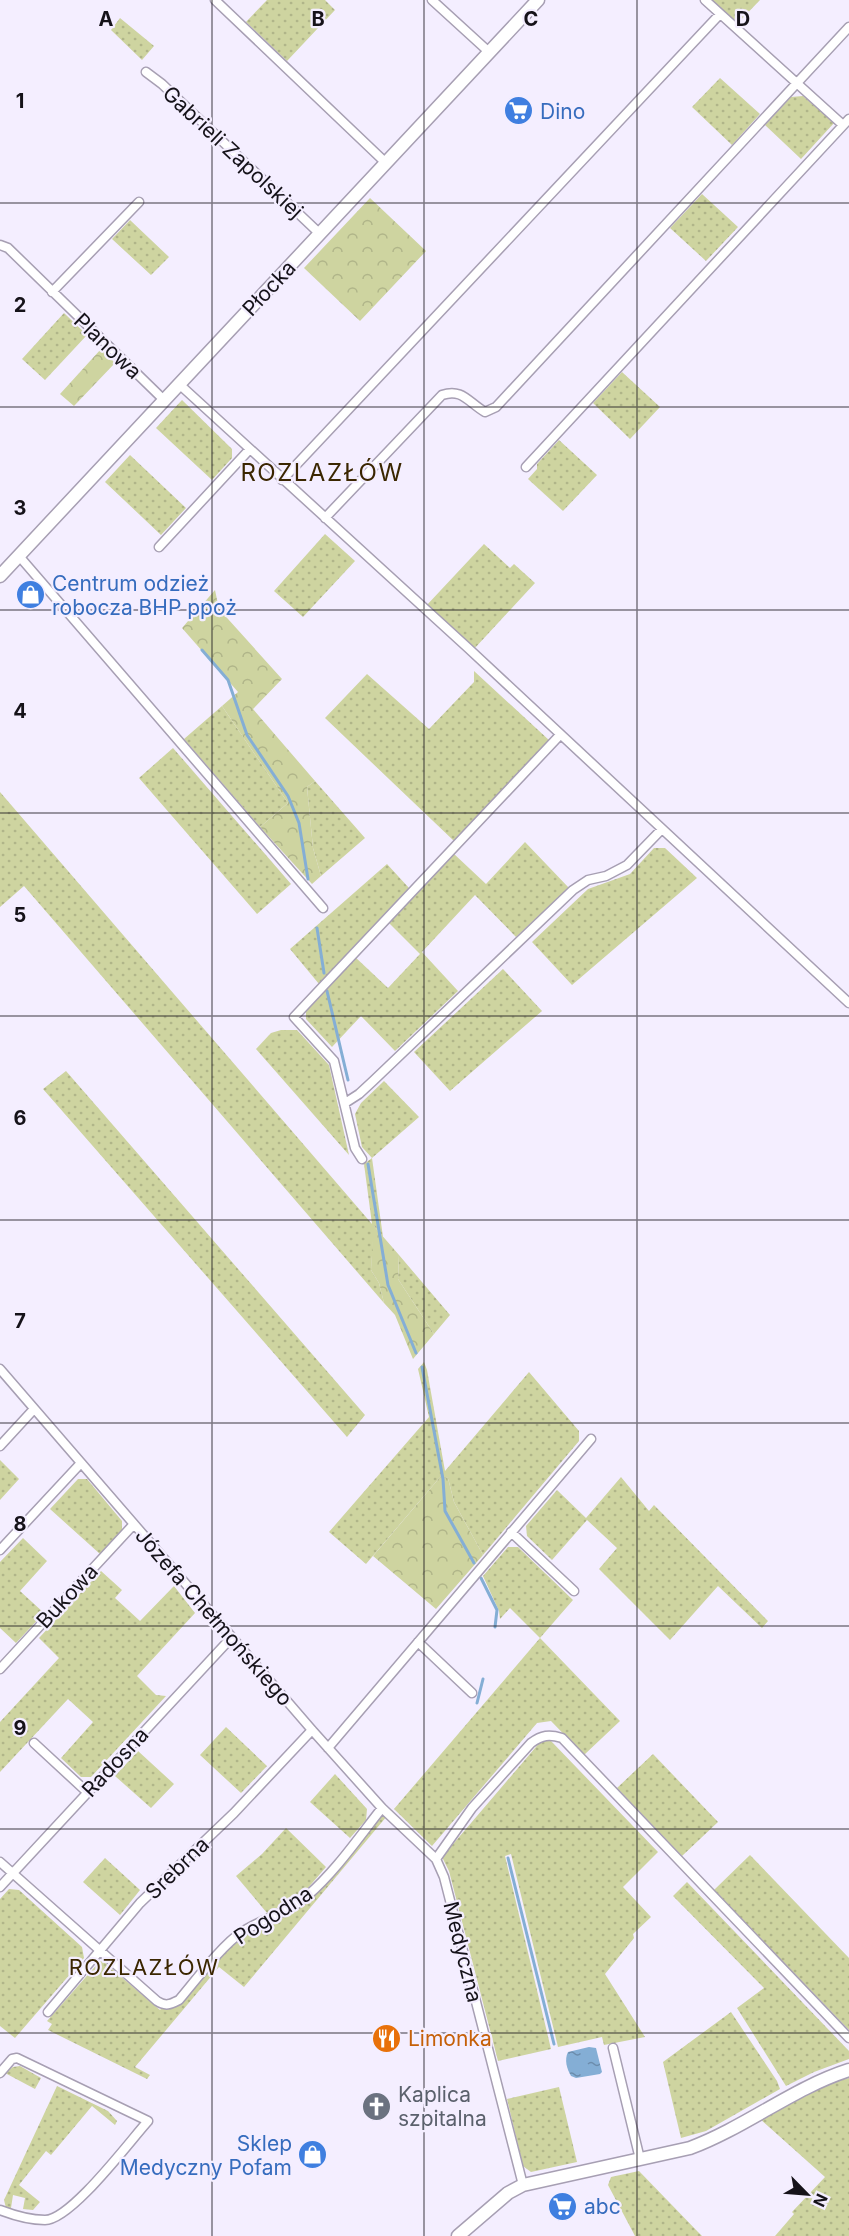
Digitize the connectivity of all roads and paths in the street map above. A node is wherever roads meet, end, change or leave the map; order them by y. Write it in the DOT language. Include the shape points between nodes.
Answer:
graph roads {
  1 [pos="215,0"];
  2 [pos="432,0"];
  3 [pos="538,0"];
  4 [pos="705,0"];
  5 [pos="720,14"];
  6 [pos="849,27"];
  7 [pos="489,52"];
  8 [pos="146,72"];
  9 [pos="797,84"];
  10 [pos="846,122"];
  11 [pos="386,162"];
  12 [pos="139,202"];
  13 [pos="320,233"];
  14 [pos="0,245"];
  15 [pos="52,292"];
  16 [pos="179,384"];
  17 [pos="164,400"];
  18 [pos="249,450"];
  19 [pos="526,467"];
  20 [pos="282,480"];
  21 [pos="325,518"];
  22 [pos="159,547"];
  23 [pos="19,556"];
  24 [pos="3,568"];
  25 [pos="560,735"];
  26 [pos="662,829"];
  27 [pos="323,908"];
  28 [pos="849,1003"];
  29 [pos="345,1103"];
  30 [pos="362,1159"];
  31 [pos="0,1369"];
  32 [pos="34,1409"];
  33 [pos="591,1439"];
  34 [pos="0,1446"];
  35 [pos="81,1463"];
  36 [pos="134,1524"];
  37 [pos="511,1532"];
  38 [pos="0,1550"];
  39 [pos="574,1591"];
  40 [pos="231,1638"];
  41 [pos="418,1642"];
  42 [pos="0,1669"];
  43 [pos="472,1693"];
  44 [pos="312,1730"];
  45 [pos="34,1743"];
  46 [pos="328,1748"];
  47 [pos="87,1792"];
  48 [pos="382,1808"];
  49 [pos="436,1859"];
  50 [pos="0,1862"];
  51 [pos="12,1874"];
  52 [pos="0,1887"];
  53 [pos="100,1952"];
  54 [pos="48,2012"];
  55 [pos="849,2038"];
  56 [pos="613,2048"];
  57 [pos="849,2070"];
  58 [pos="0,2073"];
  59 [pos="640,2159"];
  60 [pos="523,2185"];
  61 [pos="0,2210"];
  62 [pos="458,2236"];
  1 -- 11 [label="street"];
  2 -- 7 [label="street"];
  3 -- 7 [label="street, Płocka"];
  4 -- 5 [label="street"];
  5 -- 9 [label="street"];
  5 -- 20 [label="street"];
  6 -- 9 [label="street"];
  7 -- 11 [label="street, Płocka"];
  8 -- 13 [label="street, Gabrieli Zapolskiej"];
  9 -- 10 [label="street"];
  9 -- 21 [label="street" via="496,407 485,412 462,395 442,395"];
  10 -- 19 [label="street"];
  11 -- 13 [label="street, Płocka"];
  12 -- 15 [label="street"];
  13 -- 16 [label="street, Płocka"];
  14 -- 15 [label="street, Planowa" via="8,248"];
  15 -- 17 [label="street, Planowa"];
  16 -- 17 [label="street, Płocka"];
  16 -- 18 [label="street"];
  17 -- 23 [label="street, Płocka"];
  18 -- 20 [label="street"];
  18 -- 22 [label="street"];
  20 -- 21 [label="street"];
  21 -- 25 [label="street"];
  23 -- 24 [label="street, Płocka"];
  23 -- 27 [label="street"];
  25 -- 26 [label="street"];
  25 -- 29 [label="street" via="294,1017 334,1061"];
  26 -- 28 [label="street"];
  26 -- 29 [label="street" via="627,865 573,890 366,1088"];
  29 -- 30 [label="street" via="355,1148"];
  31 -- 32 [label="street, Józefa Chełmońskiego"];
  32 -- 34 [label="street"];
  32 -- 35 [label="street, Józefa Chełmońskiego"];
  33 -- 37 [label="street"];
  35 -- 36 [label="street, Józefa Chełmońskiego"];
  35 -- 38 [label="street"];
  36 -- 40 [label="street, Józefa Chełmońskiego"];
  36 -- 42 [label="street, Bukowa"];
  37 -- 39 [label="street"];
  37 -- 41 [label="street"];
  40 -- 44 [label="street, Józefa Chełmońskiego"];
  40 -- 47 [label="street, Radosna"];
  41 -- 43 [label="street"];
  41 -- 46 [label="street"];
  44 -- 46 [label="street, Józefa Chełmońskiego"];
  44 -- 53 [label="street, Srebrna" via="141,1903"];
  45 -- 47 [label="street"];
  46 -- 48 [label="street, Józefa Chełmońskiego"];
  47 -- 51 [label="street, Radosna"];
  48 -- 49 [label="street, Józefa Chełmońskiego"];
  48 -- 53 [label="street, Pogodna" via="308,1896 242,1932 179,2000 165,2005 157,2001"];
  49 -- 55 [label="street" via="472,1808 531,1743 551,1734 562,1738"];
  49 -- 60 [label="street, Medyczna" via="444,1877"];
  50 -- 51 [label="street, Pogodna"];
  51 -- 52 [label="street, Radosna"];
  51 -- 53 [label="street, Pogodna"];
  53 -- 54 [label="street, Srebrna"];
  56 -- 59 [label="street"];
  57 -- 59 [label="street" via="690,2148"];
  58 -- 61 [label="street" via="15,2058 148,2121 76,2203 57,2217 46,2220"];
  59 -- 60 [label="street"];
  60 -- 62 [label="street"];
}
